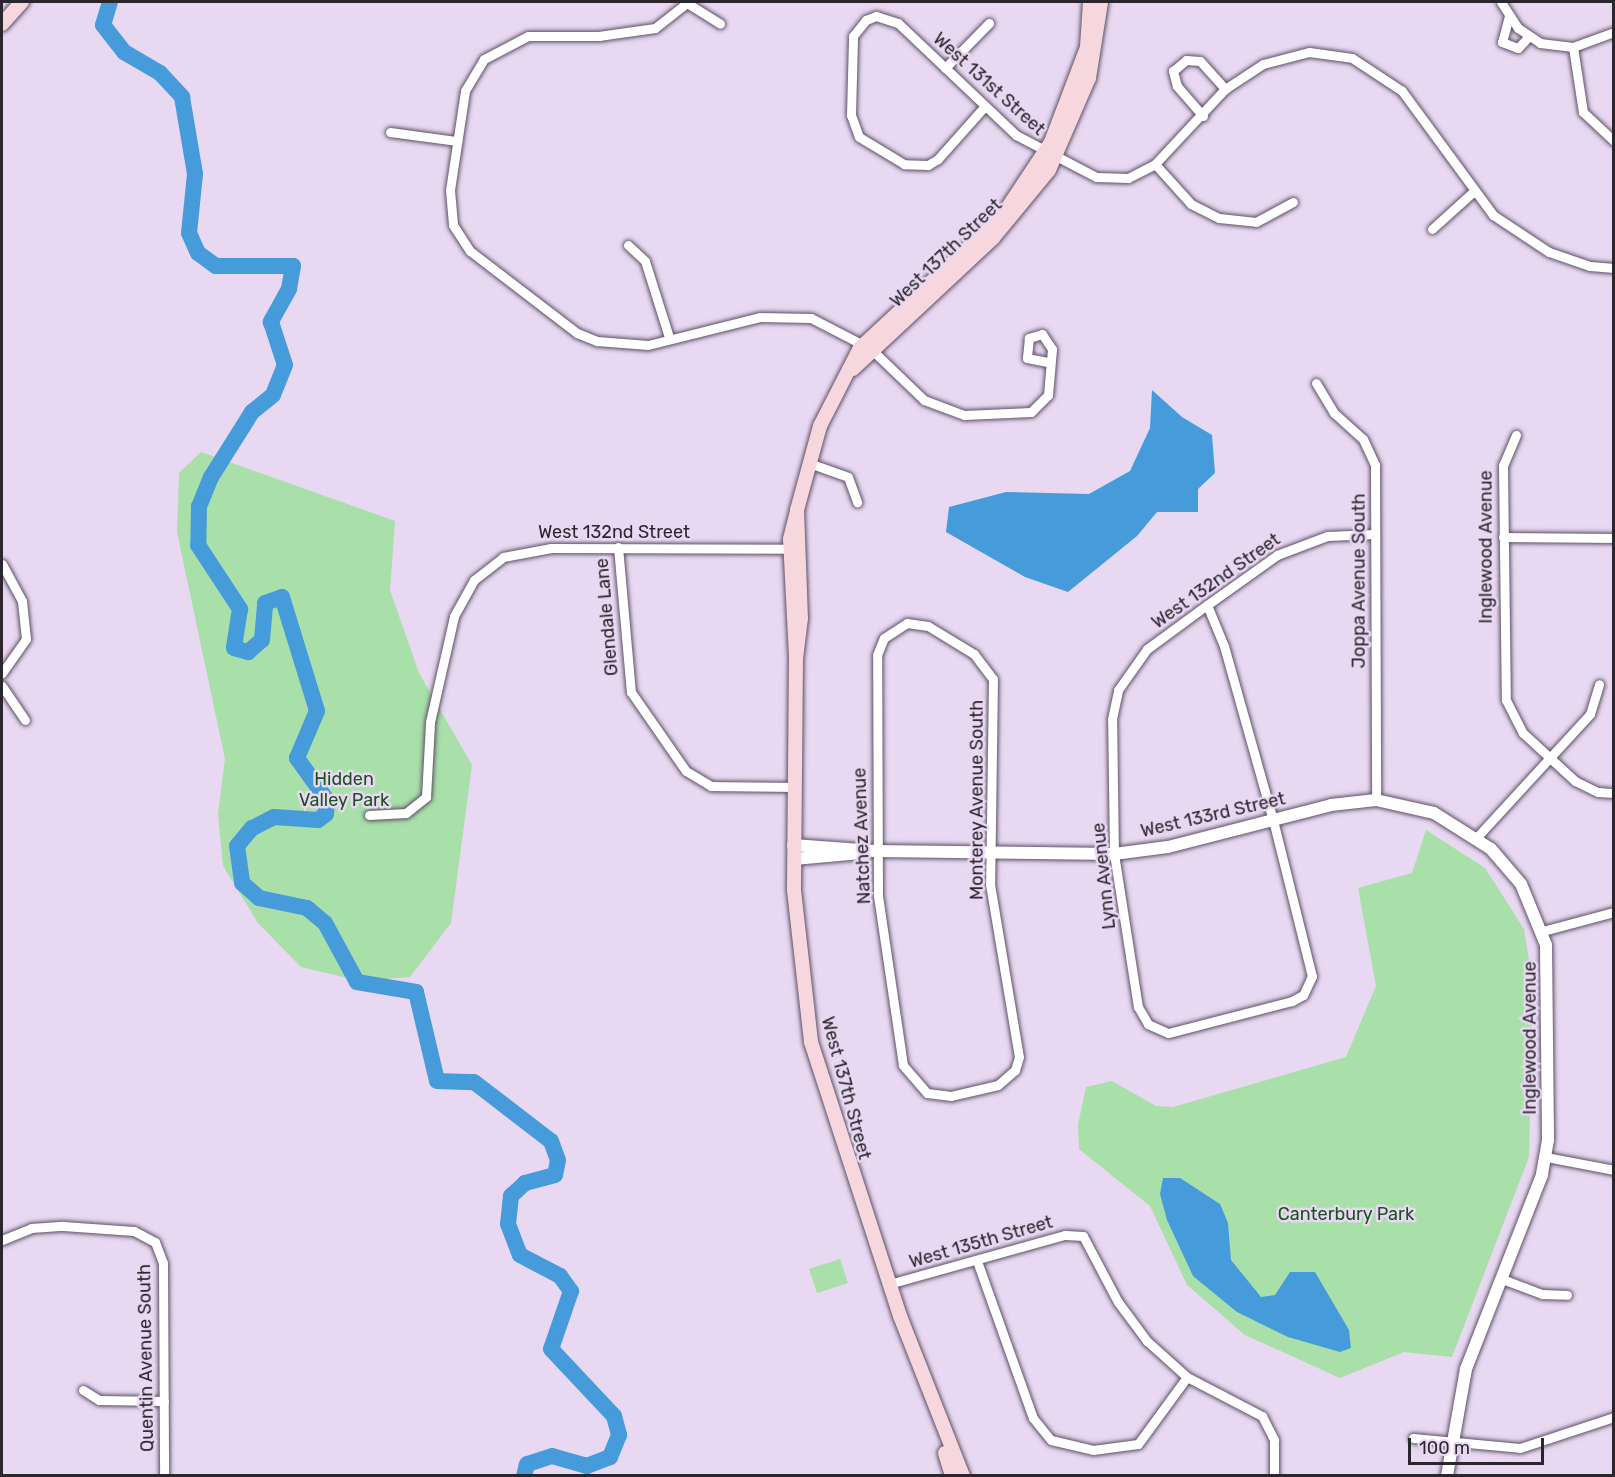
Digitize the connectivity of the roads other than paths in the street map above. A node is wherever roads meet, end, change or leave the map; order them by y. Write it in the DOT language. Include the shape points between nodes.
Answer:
graph roads {
  1 [pos="22,2"];
  2 [pos="688,2"];
  3 [pos="1090,2"];
  4 [pos="1101,2"];
  5 [pos="1501,2"];
  6 [pos="1509,16"];
  7 [pos="989,23"];
  8 [pos="2,24"];
  9 [pos="720,24"];
  10 [pos="1614,32"];
  11 [pos="1529,36"];
  12 [pos="1573,47"];
  13 [pos="1092,48"];
  14 [pos="945,68"];
  15 [pos="1225,89"];
  16 [pos="985,106"];
  17 [pos="1203,116"];
  18 [pos="390,132"];
  19 [pos="457,141"];
  20 [pos="1614,141"];
  21 [pos="1050,157"];
  22 [pos="1155,164"];
  23 [pos="1473,192"];
  24 [pos="1293,202"];
  25 [pos="1432,229"];
  26 [pos="628,245"];
  27 [pos="1614,268"];
  28 [pos="669,337"];
  29 [pos="867,347"];
  30 [pos="1047,362"];
  31 [pos="1316,382"];
  32 [pos="1516,435"];
  33 [pos="809,463"];
  34 [pos="857,502"];
  35 [pos="1375,534"];
  36 [pos="1503,537"];
  37 [pos="1611,538"];
  38 [pos="618,547"];
  39 [pos="795,549"];
  40 [pos="2,564"];
  41 [pos="1207,606"];
  42 [pos="954,641"];
  43 [pos="2,673"];
  44 [pos="1125,676"];
  45 [pos="1599,684"];
  46 [pos="2,686"];
  47 [pos="25,720"];
  48 [pos="1550,758"];
  49 [pos="794,787"];
  50 [pos="1614,793"];
  51 [pos="1376,800"];
  52 [pos="369,815"];
  53 [pos="1273,820"];
  54 [pos="1477,837"];
  55 [pos="793,845"];
  56 [pos="875,851"];
  57 [pos="990,852"];
  58 [pos="1114,854"];
  59 [pos="794,859"];
  60 [pos="1614,912"];
  61 [pos="1543,931"];
  62 [pos="972,1091"];
  63 [pos="1546,1157"];
  64 [pos="1614,1170"];
  65 [pos="2,1240"];
  66 [pos="978,1261"];
  67 [pos="1502,1279"];
  68 [pos="889,1284"];
  69 [pos="1567,1295"];
  70 [pos="1187,1377"];
  71 [pos="83,1390"];
  72 [pos="164,1401"];
  73 [pos="934,1407"];
  74 [pos="1614,1417"];
  75 [pos="1413,1438"];
  76 [pos="1450,1442"];
  77 [pos="164,1476"];
  78 [pos="952,1476"];
  79 [pos="963,1476"];
  80 [pos="1274,1476"];
  81 [pos="1447,1476"];
  1 -- 8 [label="main road"];
  2 -- 9 [label="street"];
  2 -- 19 [label="street" via="655,28 599,36 528,36 484,59 465,92"];
  3 -- 13 [label="main road"];
  4 -- 13 [label="main road"];
  5 -- 6 [label="street"];
  6 -- 11 [label="street"];
  6 -- 11 [label="street" via="1502,42 1518,48"];
  7 -- 14 [label="street"];
  10 -- 12 [label="street"];
  11 -- 12 [label="street"];
  12 -- 20 [label="street" via="1583,112"];
  13 -- 21 [label="main road, West 137th Street"];
  14 -- 16 [label="street, West 131st Street"];
  14 -- 16 [label="street, West 131st Street" via="898,23 876,16 858,27 850,44 851,115 859,137 904,164 928,165"];
  15 -- 17 [label="street, West 131st Street"];
  15 -- 17 [label="street" via="1200,62 1186,60 1173,71 1177,86"];
  15 -- 23 [label="street, West 131st Street" via="1263,64 1309,52 1352,58 1402,92"];
  16 -- 21 [label="street, West 131st Street"];
  17 -- 22 [label="street, West 131st Street"];
  18 -- 19 [label="street"];
  19 -- 28 [label="street" via="450,190 453,225 470,251 577,333 627,347"];
  21 -- 22 [label="street, West 131st Street" via="1096,177 1128,178"];
  21 -- 29 [label="main road, West 137th Street" via="993,238"];
  22 -- 24 [label="street" via="1191,204 1219,218 1256,222"];
  23 -- 25 [label="street"];
  23 -- 27 [label="street, West 131st Street" via="1502,222 1549,252 1590,266"];
  26 -- 28 [label="street" via="645,261"];
  28 -- 29 [label="street" via="779,315 829,324"];
  29 -- 30 [label="street" via="924,400 964,415 1031,412 1048,395"];
  29 -- 33 [label="main road, West 137th Street" via="819,426"];
  31 -- 35 [label="street, Joppa Avenue South" via="1334,413 1371,452"];
  32 -- 36 [label="street, Inglewood Avenue" via="1503,465"];
  33 -- 34 [label="street" via="848,477"];
  33 -- 39 [label="main road, West 137th Street" via="797,510"];
  35 -- 41 [label="street, West 132nd Street" via="1327,536 1292,547"];
  35 -- 51 [label="street, Joppa Avenue South"];
  36 -- 37 [label="street"];
  36 -- 48 [label="street, Inglewood Avenue" via="1506,700 1516,724"];
  38 -- 39 [label="street, West 132nd Street"];
  38 -- 49 [label="street, Glendale Lane" via="631,692 686,771 711,786"];
  38 -- 52 [label="street, West 132nd Street" via="527,549 503,557 474,580 454,616 436,685 426,797 406,813"];
  39 -- 49 [label="main road, West 137th Street"];
  40 -- 43 [label="street" via="17,587 26,639"];
  41 -- 44 [label="street, West 132nd Street" via="1147,649"];
  41 -- 53 [label="street" via="1224,646"];
  42 -- 56 [label="street, Natchez Avenue" via="928,626 908,623 890,631 879,646"];
  42 -- 57 [label="street, Monterey Avenue South" via="984,661 993,679"];
  44 -- 58 [label="street, Lynn Avenue" via="1112,719"];
  45 -- 48 [label="street" via="1590,714"];
  46 -- 47 [label="street"];
  48 -- 50 [label="street, Inglewood Avenue" via="1589,789"];
  48 -- 54 [label="street"];
  49 -- 55 [label="main road, West 137th Street"];
  51 -- 53 [label="street, West 133rd Street"];
  51 -- 54 [label="street, West 133rd Street" via="1434,813"];
  53 -- 58 [label="street, West 133rd Street" via="1168,847"];
  53 -- 58 [label="street, Lynn Avenue" via="1313,965 1310,985 1303,995 1274,1008 1183,1033 1158,1031 1138,1006"];
  54 -- 61 [label="street, Inglewood Avenue" via="1521,884"];
  55 -- 56 [label="street, West 133rd Street"];
  55 -- 59 [label="main road, West 137th Street"];
  56 -- 57 [label="street, West 133rd Street"];
  56 -- 59 [label="street, West 133rd Street"];
  56 -- 62 [label="street, Natchez Avenue" via="903,1065 927,1093"];
  57 -- 58 [label="street, West 133rd Street"];
  57 -- 62 [label="street, Monterey Avenue South" via="990,884 1019,1057 1008,1078"];
  59 -- 68 [label="main road, West 137th Street" via="811,1042"];
  60 -- 61 [label="street"];
  61 -- 63 [label="street, Inglewood Avenue" via="1549,971"];
  63 -- 64 [label="street"];
  63 -- 67 [label="street, Inglewood Avenue"];
  65 -- 72 [label="street, Quentin Avenue South" via="31,1228 63,1226 134,1231 155,1242 163,1263"];
  66 -- 68 [label="street, West 135th Street"];
  66 -- 70 [label="street, West 135th Street" via="1065,1235 1083,1236 1133,1325"];
  66 -- 70 [label="street" via="1034,1418 1051,1440 1092,1450 1138,1444"];
  67 -- 69 [label="street" via="1542,1294"];
  67 -- 76 [label="street, Inglewood Avenue" via="1466,1369"];
  68 -- 73 [label="main road, West 137th Street"];
  70 -- 80 [label="street" via="1262,1416 1274,1440"];
  71 -- 72 [label="street" via="99,1400"];
  72 -- 77 [label="street, Quentin Avenue South"];
  73 -- 78 [label="main road"];
  73 -- 79 [label="main road"];
  74 -- 76 [label="street" via="1520,1448"];
  75 -- 76 [label="street"];
  76 -- 81 [label="street, Inglewood Avenue"];
}
